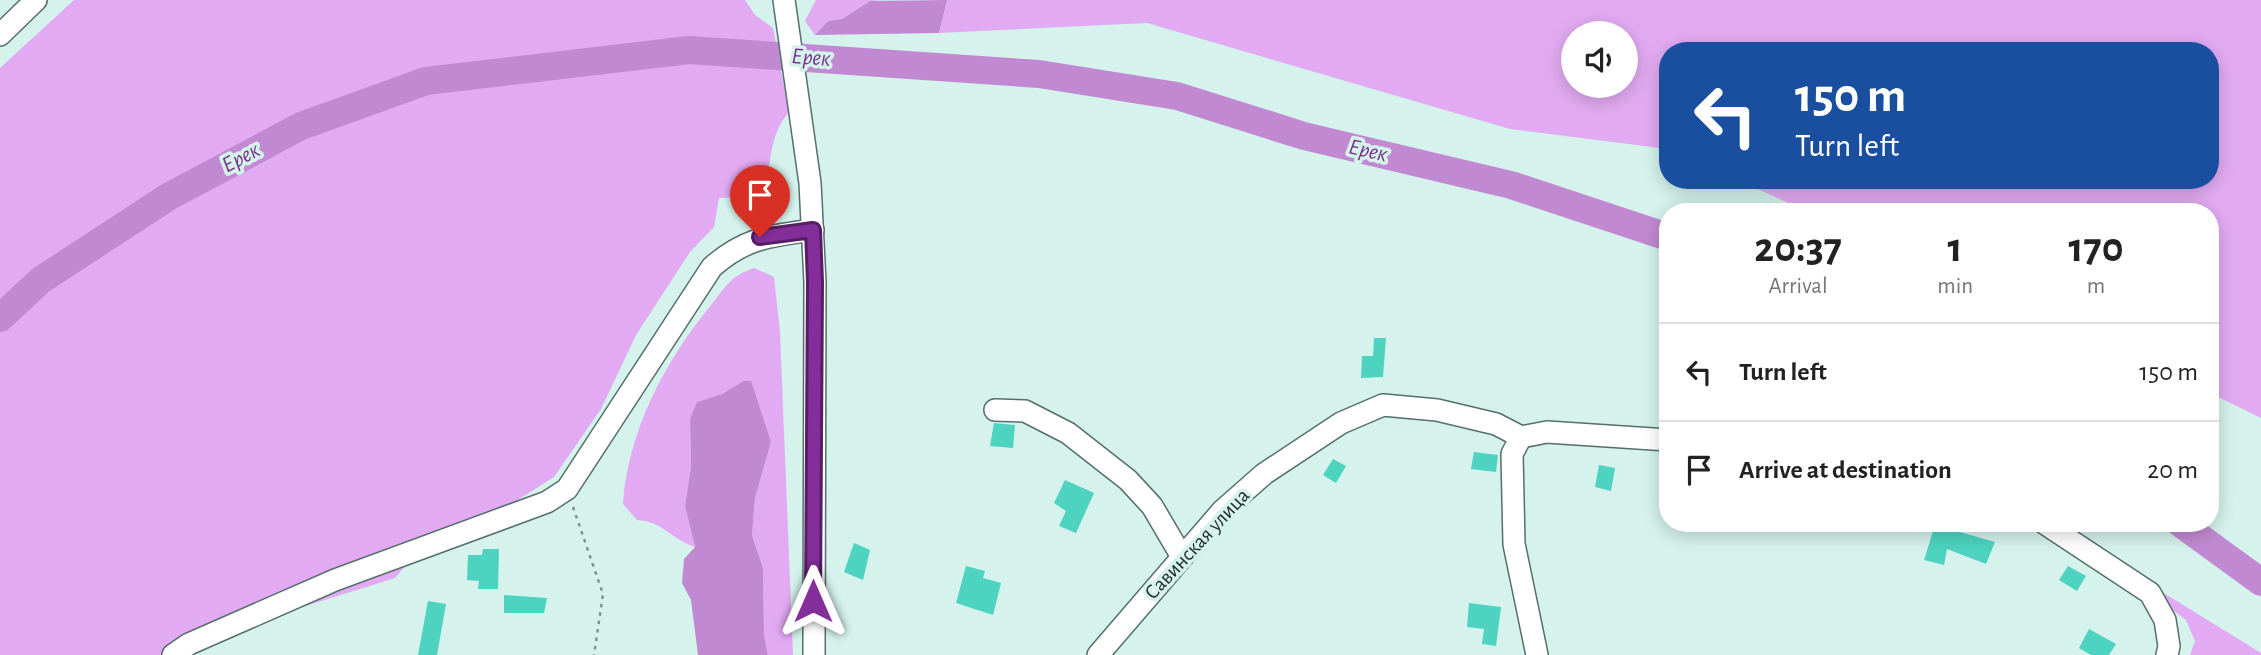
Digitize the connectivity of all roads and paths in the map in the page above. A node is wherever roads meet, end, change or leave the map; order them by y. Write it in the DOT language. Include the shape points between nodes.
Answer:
graph roads {
  1 [pos="36,0"];
  2 [pos="784,2"];
  3 [pos="0,35"];
  4 [pos="813,230"];
  5 [pos="995,411"];
  6 [pos="1521,437"];
  7 [pos="1659,439"];
  8 [pos="567,489"];
  9 [pos="2058,532"];
  10 [pos="1182,557"];
  11 [pos="173,655"];
  12 [pos="594,655"];
  13 [pos="814,655"];
  14 [pos="1098,655"];
  15 [pos="1537,655"];
  16 [pos="2167,655"];
  1 -- 3 [label="street"];
  2 -- 4 [label="street" via="804,131"];
  4 -- 8 [label="street" via="760,237 712,267"];
  4 -- 13 [label="street"];
  5 -- 10 [label="street" via="1025,411 1069,433 1128,480 1152,506"];
  6 -- 7 [label="street" via="1547,432"];
  6 -- 10 [label="street, Савинская улица" via="1496,424 1437,410 1383,405 1341,423 1264,474 1222,511"];
  6 -- 15 [label="street" via="1512,454 1514,544"];
  8 -- 11 [label="street" via="547,502 335,580"];
  8 -- 12 [label="path" via="603,594"];
  9 -- 16 [label="street" via="2150,593 2165,620"];
  10 -- 14 [label="street, Савинская улица"];
}
